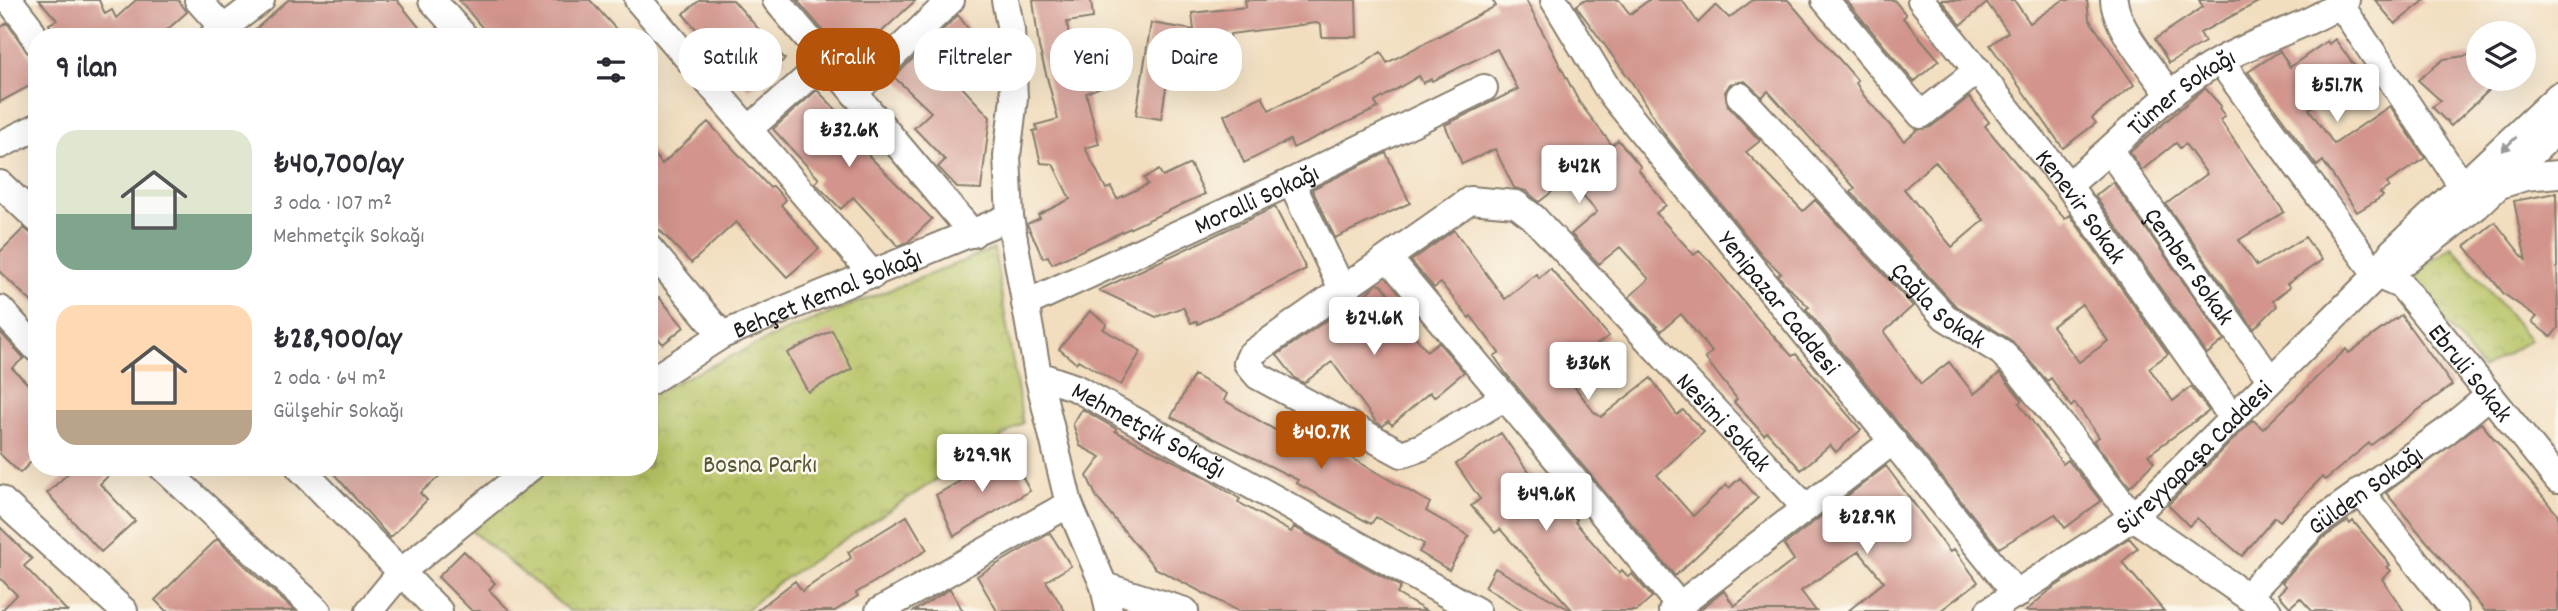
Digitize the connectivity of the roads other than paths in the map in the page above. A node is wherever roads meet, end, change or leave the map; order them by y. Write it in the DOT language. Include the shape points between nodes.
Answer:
graph roads {
  1 [pos="9,0"];
  2 [pos="198,0"];
  3 [pos="261,0"];
  4 [pos="432,0"];
  5 [pos="638,0"];
  6 [pos="776,0"];
  7 [pos="951,0"];
  8 [pos="1005,0"];
  9 [pos="1554,0"];
  10 [pos="1825,0"];
  11 [pos="1921,0"];
  12 [pos="2114,0"];
  13 [pos="2343,2"];
  14 [pos="30,28"];
  15 [pos="218,28"];
  16 [pos="231,28"];
  17 [pos="457,28"];
  18 [pos="798,28"];
  19 [pos="2220,61"];
  20 [pos="1978,71"];
  21 [pos="796,88"];
  22 [pos="1484,88"];
  23 [pos="854,93"];
  24 [pos="2170,95"];
  25 [pos="1740,96"];
  26 [pos="2558,96"];
  27 [pos="750,128"];
  28 [pos="2558,129"];
  29 [pos="28,131"];
  30 [pos="0,145"];
  31 [pos="2110,152"];
  32 [pos="2558,174"];
  33 [pos="1291,182"];
  34 [pos="0,184"];
  35 [pos="2067,185"];
  36 [pos="2500,185"];
  37 [pos="2558,186"];
  38 [pos="2460,200"];
  39 [pos="28,210"];
  40 [pos="1010,217"];
  41 [pos="973,234"];
  42 [pos="658,259"];
  43 [pos="1389,259"];
  44 [pos="873,275"];
  45 [pos="2377,275"];
  46 [pos="1343,291"];
  47 [pos="1025,304"];
  48 [pos="0,309"];
  49 [pos="722,335"];
  50 [pos="28,339"];
  51 [pos="1038,375"];
  52 [pos="658,376"];
  53 [pos="2270,379"];
  54 [pos="2490,395"];
  55 [pos="1505,397"];
  56 [pos="2232,418"];
  57 [pos="1893,441"];
  58 [pos="172,476"];
  59 [pos="308,476"];
  60 [pos="520,476"];
  61 [pos="2558,480"];
  62 [pos="2360,491"];
  63 [pos="0,499"];
  64 [pos="1069,504"];
  65 [pos="1806,508"];
  66 [pos="2133,517"];
  67 [pos="402,571"];
  68 [pos="2017,596"];
  69 [pos="1107,599"];
  70 [pos="2258,603"];
  71 [pos="910,604"];
  72 [pos="1675,608"];
  73 [pos="124,611"];
  74 [pos="318,611"];
  75 [pos="369,611"];
  76 [pos="439,611"];
  77 [pos="879,611"];
  78 [pos="1185,611"];
  79 [pos="1477,611"];
  80 [pos="1989,611"];
  81 [pos="2455,611"];
  1 -- 14 [label="street"];
  2 -- 15 [label="street"];
  3 -- 16 [label="street"];
  4 -- 17 [label="street"];
  5 -- 27 [label="street"];
  6 -- 18 [label="street"];
  7 -- 23 [label="street"];
  8 -- 40 [label="street" via="1014,98 1007,156"];
  9 -- 57 [label="street, Yenipazar Caddesi" via="1609,91"];
  10 -- 20 [label="street" via="1921,115"];
  11 -- 20 [label="street, Kenevir Sokak"];
  12 -- 24 [label="street" via="2122,25"];
  13 -- 19 [label="street, Tümer Sokağı"];
  13 -- 38 [label="street"];
  19 -- 24 [label="street, Tümer Sokağı"];
  19 -- 45 [label="street"];
  20 -- 35 [label="street, Kenevir Sokak"];
  21 -- 27 [label="street"];
  22 -- 33 [label="street, Moralli Sokağı"];
  23 -- 41 [label="street"];
  24 -- 31 [label="street, Tümer Sokağı"];
  25 -- 66 [label="street, Çağla Sokak" via="1945,317 2001,352 2016,367"];
  26 -- 38 [label="street, one-way"];
  27 -- 44 [label="street"];
  28 -- 36 [label="street"];
  29 -- 30 [label="street"];
  31 -- 35 [label="street, Tümer Sokağı"];
  31 -- 53 [label="street, Çember Sokak"];
  32 -- 36 [label="street, Süreyyapaşa Caddesi"];
  33 -- 46 [label="street"];
  33 -- 47 [label="street, Moralli Sokağı"];
  34 -- 39 [label="street"];
  35 -- 56 [label="street, Kenevir Sokak"];
  36 -- 38 [label="street, Süreyyapaşa Caddesi"];
  37 -- 38 [label="street, Süreyyapaşa Caddesi" via="2519,196"];
  38 -- 45 [label="street, Süreyyapaşa Caddesi" via="2403,263"];
  40 -- 41 [label="street, Behçet Kemal Sokağı"];
  40 -- 47 [label="street"];
  41 -- 44 [label="street, Behçet Kemal Sokağı"];
  42 -- 49 [label="street"];
  43 -- 46 [label="street, Nesimi Sokak"];
  43 -- 55 [label="street"];
  43 -- 65 [label="street, Nesimi Sokak" via="1469,200 1516,204"];
  44 -- 49 [label="street, Behçet Kemal Sokağı"];
  45 -- 53 [label="street, Süreyyapaşa Caddesi"];
  45 -- 54 [label="street, Ebruli Sokak" via="2402,286"];
  46 -- 55 [label="street, Nesimi Sokak" via="1251,354 1247,363 1258,376 1402,454 1415,451"];
  47 -- 51 [label="street"];
  48 -- 50 [label="street"];
  49 -- 52 [label="street, Behçet Kemal Sokağı"];
  51 -- 64 [label="street"];
  51 -- 79 [label="street, Mehmetçik Sokağı" via="1076,388"];
  53 -- 56 [label="street, Süreyyapaşa Caddesi"];
  54 -- 61 [label="street, Ebruli Sokak"];
  54 -- 62 [label="street, Gülden Sokağı" via="2435,440"];
  55 -- 72 [label="street"];
  56 -- 66 [label="street, Süreyyapaşa Caddesi"];
  57 -- 65 [label="street"];
  57 -- 68 [label="street, Yenipazar Caddesi"];
  58 -- 74 [label="street"];
  59 -- 67 [label="street"];
  60 -- 67 [label="street"];
  62 -- 70 [label="street, Gülden Sokağı" via="2313,526"];
  62 -- 81 [label="street"];
  63 -- 73 [label="street"];
  64 -- 69 [label="street"];
  64 -- 71 [label="street"];
  65 -- 72 [label="street"];
  66 -- 68 [label="street, Süreyyapaşa Caddesi"];
  66 -- 70 [label="street, Çağla Sokak"];
  67 -- 75 [label="street"];
  67 -- 76 [label="street"];
  68 -- 80 [label="street, Süreyyapaşa Caddesi"];
  69 -- 78 [label="street"];
  71 -- 77 [label="street"];
}
